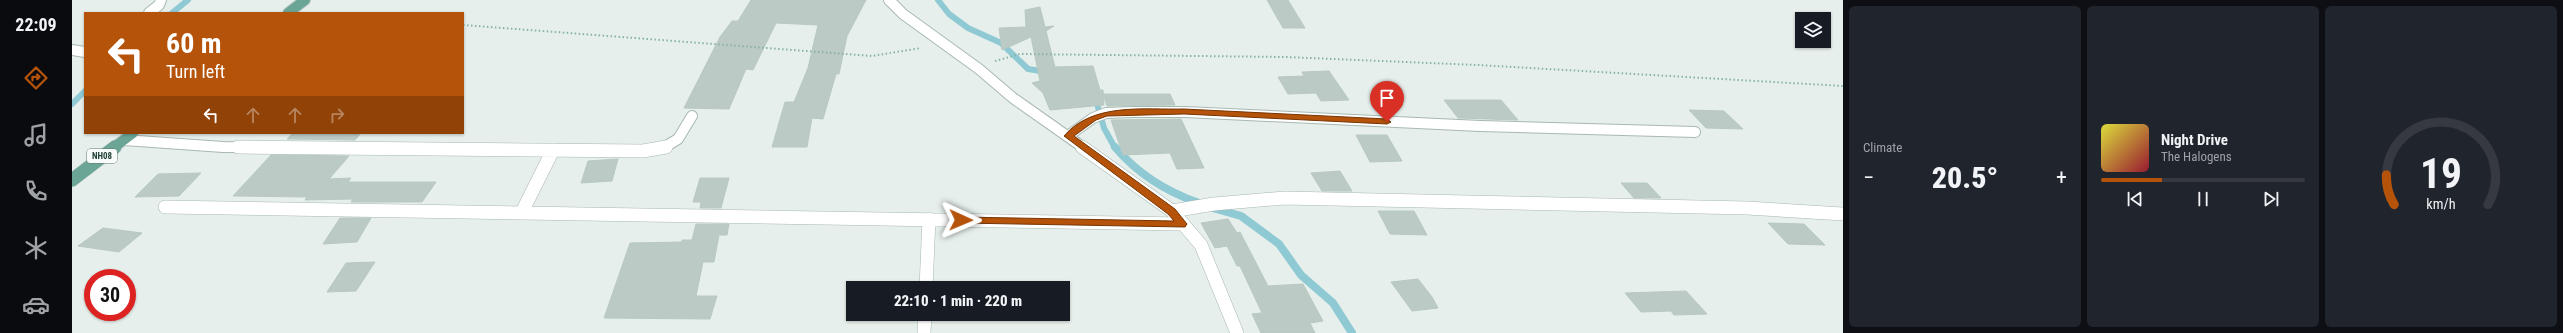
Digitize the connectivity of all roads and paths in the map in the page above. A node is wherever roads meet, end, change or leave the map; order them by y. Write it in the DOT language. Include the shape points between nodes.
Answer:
graph roads {
  1 [pos="161,0"];
  2 [pos="305,0"];
  3 [pos="889,0"];
  4 [pos="150,12"];
  5 [pos="289,12"];
  6 [pos="464,25"];
  7 [pos="942,44"];
  8 [pos="72,50"];
  9 [pos="84,52"];
  10 [pos="998,60"];
  11 [pos="1843,86"];
  12 [pos="692,116"];
  13 [pos="1694,132"];
  14 [pos="128,136"];
  15 [pos="1068,136"];
  16 [pos="553,150"];
  17 [pos="72,180"];
  18 [pos="165,207"];
  19 [pos="522,212"];
  20 [pos="1172,212"];
  21 [pos="1843,214"];
  22 [pos="930,219"];
  23 [pos="1182,224"];
  24 [pos="926,281"];
  25 [pos="925,321"];
  26 [pos="924,333"];
  27 [pos="1237,333"];
  1 -- 4 [label="street"];
  2 -- 5 [label="main road"];
  3 -- 7 [label="street"];
  6 -- 7 [label="path" via="872,56"];
  7 -- 15 [label="street" via="979,68 1012,98"];
  8 -- 9 [label="street"];
  10 -- 11 [label="path" via="1020,54 1316,58 1478,64"];
  12 -- 16 [label="street" via="677,142 667,149"];
  13 -- 15 [label="street" via="1480,126 1184,112 1106,114 1093,118"];
  14 -- 16 [label="street" via="223,147"];
  14 -- 17 [label="main road, NH08"];
  15 -- 20 [label="street"];
  16 -- 19 [label="street"];
  18 -- 19 [label="street"];
  19 -- 22 [label="street"];
  20 -- 21 [label="street" via="1194,206 1285,198 1747,208"];
  20 -- 23 [label="street"];
  22 -- 23 [label="street"];
  22 -- 24 [label="street"];
  23 -- 27 [label="street" via="1201,245"];
  25 -- 26 [label="street"];
}
